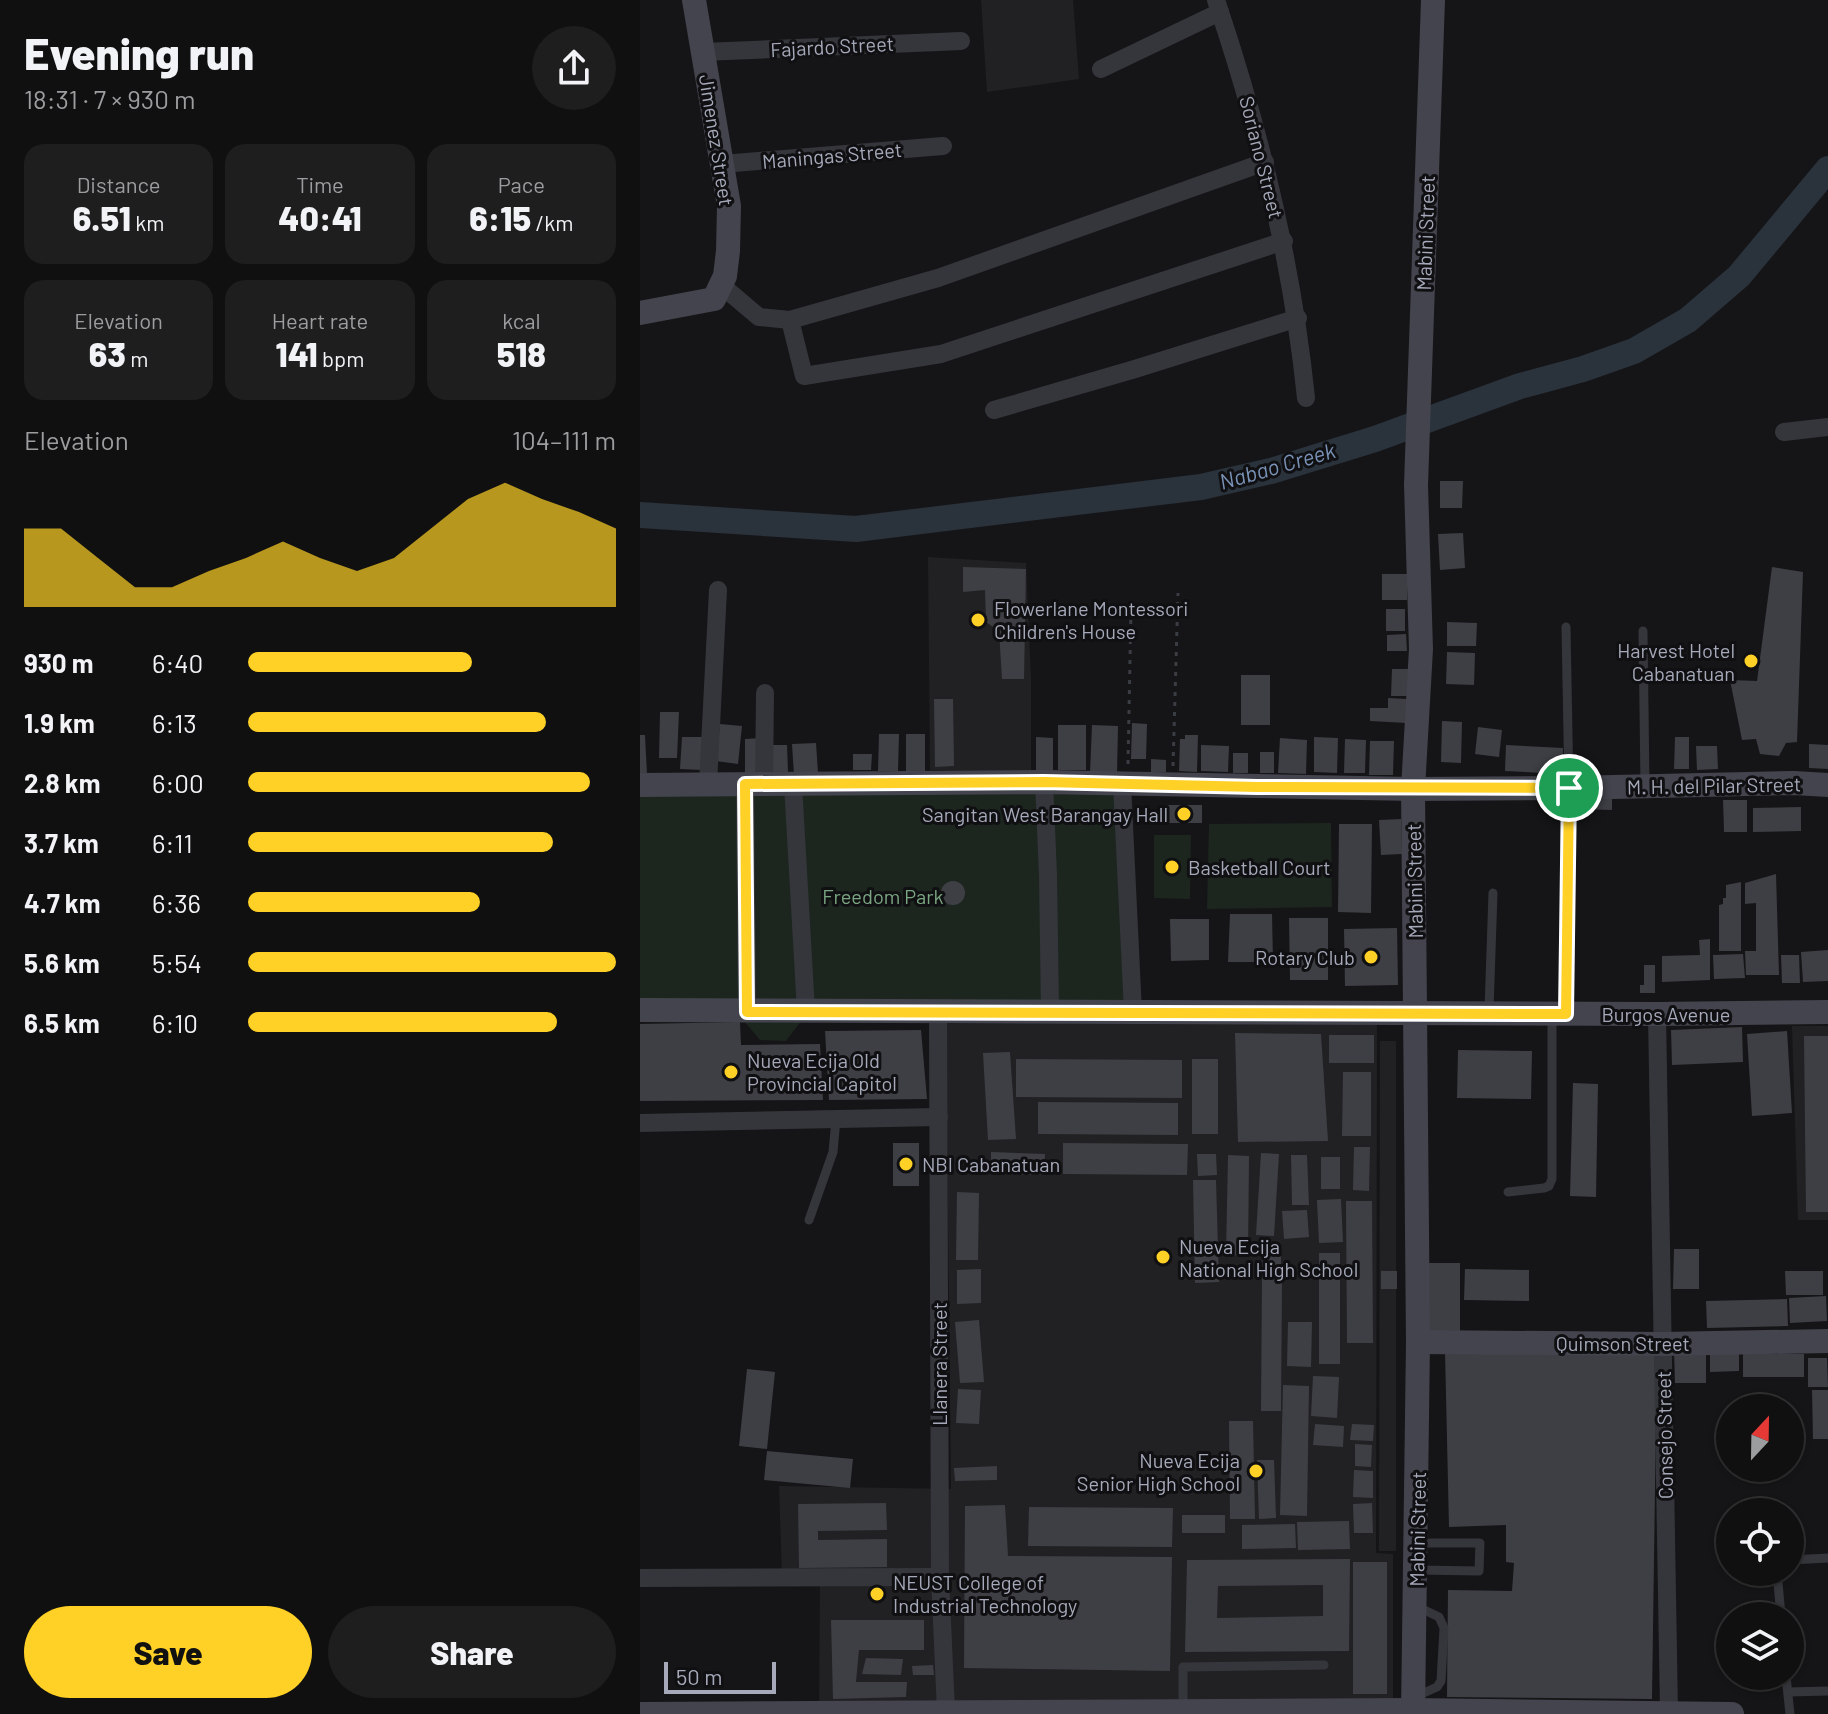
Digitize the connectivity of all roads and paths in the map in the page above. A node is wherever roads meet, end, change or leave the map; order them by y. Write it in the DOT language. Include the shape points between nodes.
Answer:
graph roads {
  1 [pos="694,0"];
  2 [pos="1433,0"];
  3 [pos="1218,6"];
  4 [pos="961,41"];
  5 [pos="703,52"];
  6 [pos="1101,69"];
  7 [pos="943,146"];
  8 [pos="1265,162"];
  9 [pos="722,164"];
  10 [pos="1284,241"];
  11 [pos="728,290"];
  12 [pos="640,313"];
  13 [pos="1298,318"];
  14 [pos="790,320"];
  15 [pos="1306,398"];
  16 [pos="994,410"];
  17 [pos="1828,427"];
  18 [pos="1784,432"];
  19 [pos="718,590"];
  20 [pos="1178,593"];
  21 [pos="1131,608"];
  22 [pos="1566,627"];
  23 [pos="1643,631"];
  24 [pos="765,693"];
  25 [pos="1044,782"];
  26 [pos="1173,783"];
  27 [pos="708,784"];
  28 [pos="755,784"];
  29 [pos="793,784"];
  30 [pos="1125,784"];
  31 [pos="640,785"];
  32 [pos="1828,785"];
  33 [pos="1645,786"];
  34 [pos="1569,788"];
  35 [pos="1413,789"];
  36 [pos="1493,893"];
  37 [pos="640,1010"];
  38 [pos="806,1011"];
  39 [pos="747,1012"];
  40 [pos="1050,1012"];
  41 [pos="1133,1012"];
  42 [pos="1415,1012"];
  43 [pos="1828,1012"];
  44 [pos="1489,1013"];
  45 [pos="1559,1014"];
  46 [pos="1657,1014"];
  47 [pos="938,1016"];
  48 [pos="939,1117"];
  49 [pos="836,1119"];
  50 [pos="640,1123"];
  51 [pos="1508,1192"];
  52 [pos="809,1220"];
  53 [pos="1828,1341"];
  54 [pos="1418,1342"];
  55 [pos="1662,1344"];
  56 [pos="1417,1543"];
  57 [pos="1828,1558"];
  58 [pos="1804,1559"];
  59 [pos="1417,1570"];
  60 [pos="940,1577"];
  61 [pos="640,1578"];
  62 [pos="1324,1665"];
  63 [pos="1828,1691"];
  64 [pos="1788,1692"];
  65 [pos="1413,1707"];
  66 [pos="1669,1711"];
  67 [pos="1195,1712"];
  68 [pos="946,1713"];
  69 [pos="640,1714"];
  70 [pos="864,1714"];
  71 [pos="1732,1714"];
  72 [pos="1790,1714"];
  1 -- 5 [label="street, Jimenez Street"];
  2 -- 35 [label="street, Mabini Street" via="1416,485 1421,649"];
  3 -- 6 [label="street"];
  3 -- 8 [label="street, Soriano Street"];
  4 -- 5 [label="street, Fajardo Street"];
  5 -- 9 [label="street, Jimenez Street"];
  7 -- 9 [label="street, Maningas Street"];
  8 -- 10 [label="street, Soriano Street"];
  8 -- 14 [label="street" via="938,278"];
  9 -- 11 [label="street, Jimenez Street" via="729,206"];
  10 -- 13 [label="street, Soriano Street"];
  10 -- 14 [label="street" via="941,354 804,376"];
  11 -- 12 [label="street" via="714,299"];
  11 -- 14 [label="street" via="759,317"];
  13 -- 15 [label="street, Soriano Street"];
  13 -- 16 [label="street"];
  17 -- 18 [label="street"];
  19 -- 27 [label="street"];
  20 -- 26 [label="path"];
  21 -- 30 [label="path"];
  22 -- 34 [label="lane"];
  23 -- 33 [label="lane"];
  24 -- 28 [label="street"];
  25 -- 29 [label="street, M. H. del Pilar Street"];
  25 -- 30 [label="street, M. H. del Pilar Street"];
  25 -- 40 [label="street"];
  26 -- 30 [label="street, M. H. del Pilar Street"];
  26 -- 35 [label="street, M. H. del Pilar Street"];
  27 -- 28 [label="street, M. H. del Pilar Street"];
  27 -- 31 [label="street, M. H. del Pilar Street"];
  28 -- 29 [label="street, M. H. del Pilar Street"];
  28 -- 39 [label="street"];
  29 -- 38 [label="street"];
  30 -- 41 [label="street"];
  32 -- 33 [label="street, M. H. del Pilar Street"];
  33 -- 34 [label="street, M. H. del Pilar Street"];
  34 -- 35 [label="street, M. H. del Pilar Street"];
  34 -- 45 [label="lane"];
  35 -- 42 [label="street, Mabini Street"];
  36 -- 44 [label="lane"];
  37 -- 39 [label="street, Burgos Avenue"];
  38 -- 39 [label="street, Burgos Avenue"];
  38 -- 40 [label="street, Burgos Avenue"];
  40 -- 41 [label="street, Burgos Avenue"];
  41 -- 42 [label="street, Burgos Avenue"];
  42 -- 44 [label="street, Burgos Avenue"];
  42 -- 54 [label="street, Mabini Street"];
  43 -- 46 [label="street, Burgos Avenue"];
  44 -- 45 [label="street, Burgos Avenue"];
  45 -- 46 [label="street, Burgos Avenue"];
  45 -- 51 [label="lane" via="1552,1179 1544,1188"];
  46 -- 55 [label="street, Consejo Street"];
  47 -- 48 [label="street, Llanera Street"];
  48 -- 49 [label="street"];
  48 -- 60 [label="street, Llanera Street"];
  49 -- 50 [label="street"];
  49 -- 52 [label="lane" via="831,1157"];
  53 -- 55 [label="street, Quimson Street"];
  54 -- 55 [label="street, Quimson Street"];
  54 -- 56 [label="street, Mabini Street"];
  55 -- 66 [label="street, Consejo Street"];
  56 -- 59 [label="street, Mabini Street"];
  56 -- 59 [label="lane" via="1480,1543 1480,1557 1479,1571"];
  57 -- 58 [label="lane"];
  59 -- 65 [label="street, Mabini Street"];
  60 -- 61 [label="street"];
  60 -- 68 [label="street, Llanera Street"];
  62 -- 67 [label="lane" via="1183,1667"];
  63 -- 64 [label="lane"];
  64 -- 72 [label="lane"];
  65 -- 66 [label="street" via="1543,1705"];
  65 -- 67 [label="street"];
  66 -- 71 [label="street"];
  67 -- 68 [label="street"];
  68 -- 70 [label="street"];
  69 -- 70 [label="street"];
}
